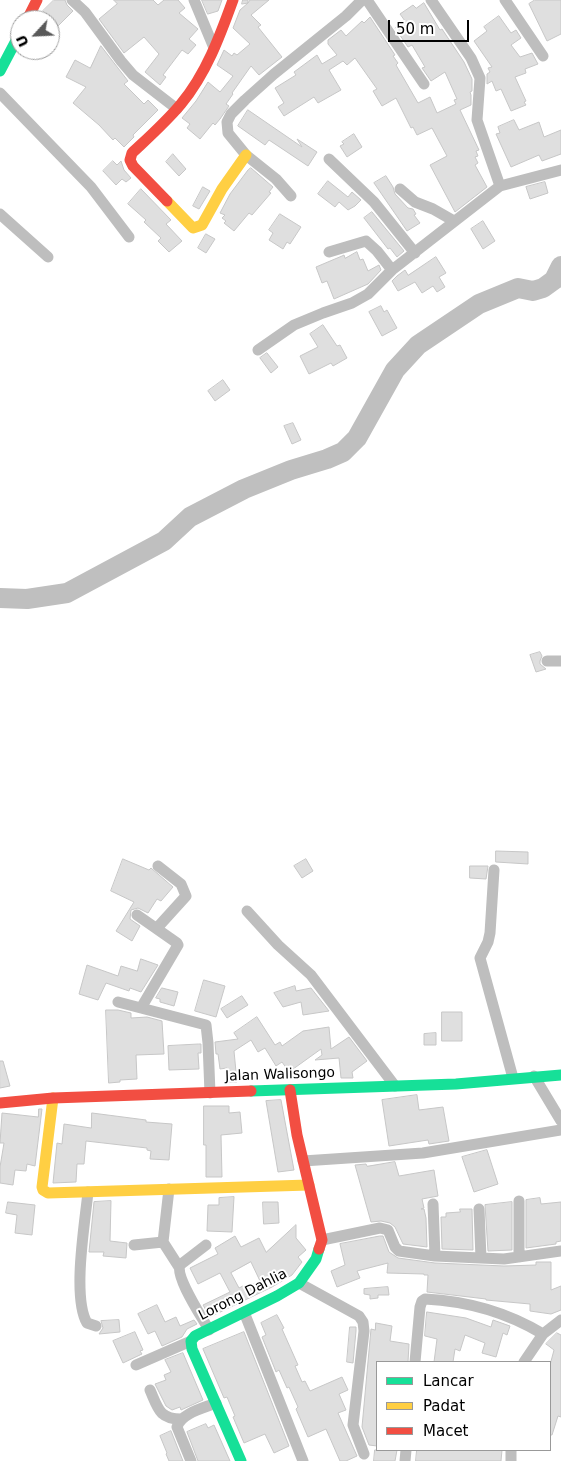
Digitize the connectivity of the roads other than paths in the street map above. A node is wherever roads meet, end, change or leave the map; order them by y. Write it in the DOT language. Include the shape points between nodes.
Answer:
graph roads {
  1 [pos="72,0"];
  2 [pos="194,0"];
  3 [pos="233,0"];
  4 [pos="362,0"];
  5 [pos="367,0"];
  6 [pos="430,0"];
  7 [pos="505,0"];
  8 [pos="214,48"];
  9 [pos="10,52"];
  10 [pos="543,56"];
  11 [pos="0,71"];
  12 [pos="424,84"];
  13 [pos="0,93"];
  14 [pos="177,109"];
  15 [pos="246,155"];
  16 [pos="329,159"];
  17 [pos="561,170"];
  18 [pos="500,186"];
  19 [pos="400,189"];
  20 [pos="291,196"];
  21 [pos="0,214"];
  22 [pos="454,221"];
  23 [pos="129,237"];
  24 [pos="329,252"];
  25 [pos="415,253"];
  26 [pos="48,257"];
  27 [pos="392,270"];
  28 [pos="258,350"];
  29 [pos="548,661"];
  30 [pos="561,661"];
  31 [pos="158,866"];
  32 [pos="494,870"];
  33 [pos="247,911"];
  34 [pos="137,915"];
  35 [pos="157,928"];
  36 [pos="118,1002"];
  37 [pos="141,1008"];
  38 [pos="561,1074"];
  39 [pos="534,1076"];
  40 [pos="514,1078"];
  41 [pos="395,1086"];
  42 [pos="290,1090"];
  43 [pos="210,1093"];
  44 [pos="53,1098"];
  45 [pos="0,1103"];
  46 [pos="561,1121"];
  47 [pos="561,1130"];
  48 [pos="303,1161"];
  49 [pos="309,1186"];
  50 [pos="169,1190"];
  51 [pos="88,1192"];
  52 [pos="519,1201"];
  53 [pos="433,1204"];
  54 [pos="479,1209"];
  55 [pos="322,1240"];
  56 [pos="163,1242"];
  57 [pos="134,1245"];
  58 [pos="206,1245"];
  59 [pos="561,1251"];
  60 [pos="434,1256"];
  61 [pos="519,1257"];
  62 [pos="482,1258"];
  63 [pos="179,1267"];
  64 [pos="299,1283"];
  65 [pos="244,1312"];
  66 [pos="561,1320"];
  67 [pos="96,1326"];
  68 [pos="209,1330"];
  69 [pos="543,1334"];
  70 [pos="191,1341"];
  71 [pos="415,1361"];
  72 [pos="525,1361"];
  73 [pos="136,1365"];
  74 [pos="150,1390"];
  75 [pos="216,1403"];
  76 [pos="181,1419"];
  77 [pos="364,1454"];
  78 [pos="191,1461"];
  79 [pos="241,1461"];
  80 [pos="303,1461"];
  1 -- 14 [label="street" via="133,75"];
  2 -- 8 [label="street"];
  3 -- 8 [label="street"];
  4 -- 15 [label="street" via="232,114 227,122 227,131"];
  5 -- 12 [label="street"];
  6 -- 18 [label="street" via="471,58 480,78 478,120"];
  7 -- 10 [label="street"];
  8 -- 14 [label="street"];
  9 -- 11 [label="street"];
  13 -- 23 [label="street" via="91,187"];
  14 -- 15 [label="street" via="132,153 130,160 190,226 198,228 202,225"];
  15 -- 20 [label="street"];
  16 -- 25 [label="street" via="374,202"];
  17 -- 18 [label="street"];
  18 -- 22 [label="street"];
  19 -- 22 [label="street" via="415,202"];
  21 -- 26 [label="street"];
  22 -- 25 [label="street"];
  24 -- 27 [label="street" via="366,241"];
  25 -- 27 [label="street"];
  27 -- 28 [label="street" via="368,294 294,325"];
  29 -- 30 [label="street"];
  31 -- 35 [label="street" via="181,884 186,896"];
  32 -- 40 [label="street" via="490,933 480,958"];
  33 -- 41 [label="street" via="312,975"];
  34 -- 35 [label="street"];
  35 -- 37 [label="street" via="178,945"];
  36 -- 37 [label="street"];
  37 -- 43 [label="street" via="206,1025"];
  38 -- 39 [label="street, Jalan Walisongo"];
  39 -- 40 [label="street, Jalan Walisongo"];
  39 -- 46 [label="street"];
  40 -- 41 [label="street, Jalan Walisongo"];
  41 -- 42 [label="street, Jalan Walisongo"];
  42 -- 43 [label="street, Jalan Walisongo"];
  42 -- 48 [label="street"];
  43 -- 44 [label="street, Jalan Walisongo"];
  44 -- 45 [label="street, Jalan Walisongo"];
  44 -- 51 [label="street" via="43,1190 48,1193"];
  47 -- 48 [label="street" via="423,1153"];
  48 -- 49 [label="street"];
  49 -- 50 [label="street"];
  49 -- 55 [label="street"];
  50 -- 51 [label="street"];
  50 -- 56 [label="street"];
  51 -- 67 [label="street" via="80,1276 81,1303 87,1323"];
  52 -- 61 [label="street"];
  53 -- 60 [label="street"];
  54 -- 62 [label="street"];
  55 -- 60 [label="street" via="384,1228 399,1251"];
  55 -- 64 [label="street, Lorong Dahlia" via="316,1259"];
  56 -- 57 [label="street"];
  56 -- 63 [label="street"];
  58 -- 63 [label="street"];
  59 -- 61 [label="street"];
  60 -- 62 [label="street"];
  61 -- 62 [label="street"];
  63 -- 68 [label="street" via="188,1292"];
  64 -- 65 [label="street, Lorong Dahlia"];
  64 -- 77 [label="street" via="359,1316 363,1322 353,1425"];
  65 -- 68 [label="street, Lorong Dahlia"];
  65 -- 80 [label="street"];
  66 -- 69 [label="street"];
  68 -- 70 [label="street, Lorong Dahlia"];
  69 -- 71 [label="street" via="510,1316 447,1300 425,1299 420,1308"];
  69 -- 72 [label="street"];
  70 -- 73 [label="street"];
  70 -- 75 [label="street, Lorong Dahlia"];
  74 -- 76 [label="street" via="162,1413 170,1419"];
  75 -- 76 [label="street"];
  75 -- 79 [label="street, Lorong Dahlia"];
  76 -- 78 [label="street" via="178,1427"];
}
